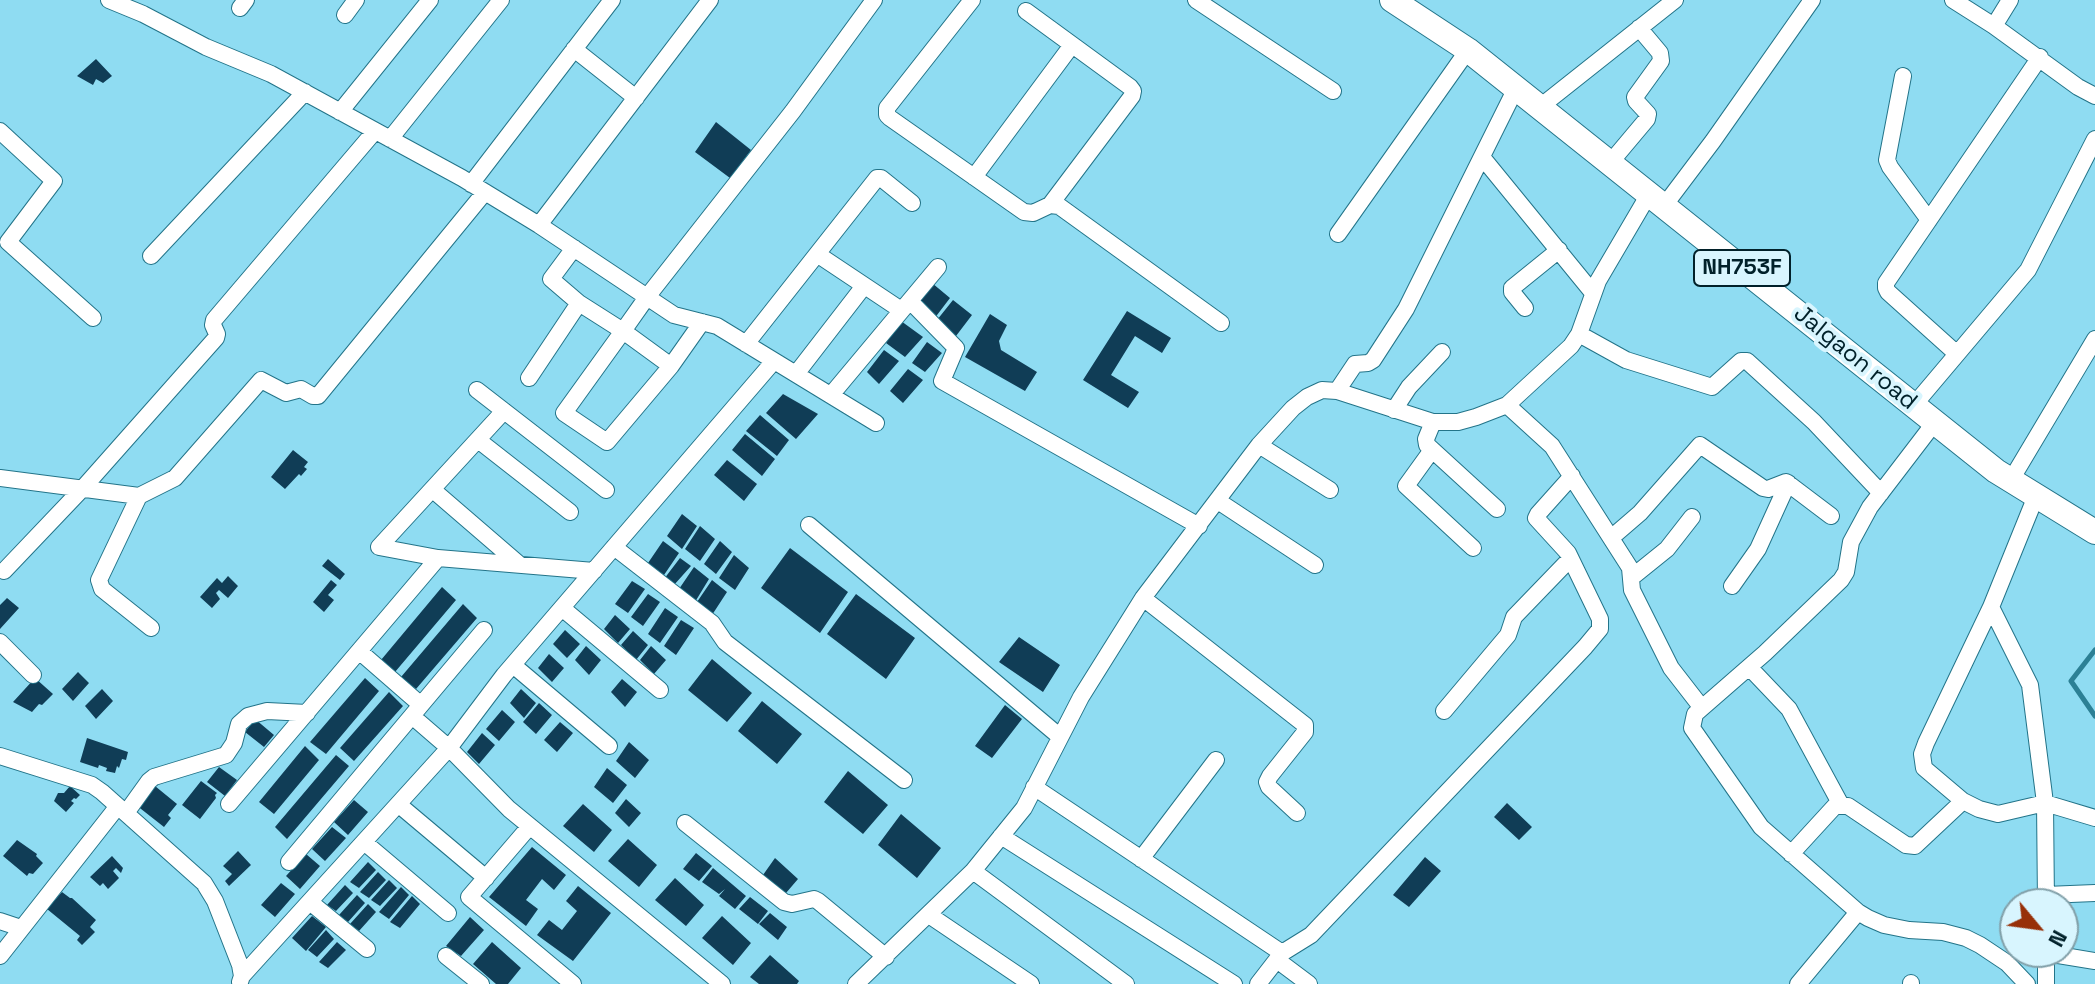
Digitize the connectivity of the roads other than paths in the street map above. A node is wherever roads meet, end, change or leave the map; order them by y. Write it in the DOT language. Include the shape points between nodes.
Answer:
graph roads {
  1 [pos="109,0"];
  2 [pos="356,0"];
  3 [pos="430,0"];
  4 [pos="501,0"];
  5 [pos="612,0"];
  6 [pos="710,0"];
  7 [pos="874,0"];
  8 [pos="972,0"];
  9 [pos="1196,0"];
  10 [pos="1392,0"];
  11 [pos="1675,0"];
  12 [pos="1812,0"];
  13 [pos="1953,0"];
  14 [pos="2010,0"];
  15 [pos="1026,11"];
  16 [pos="345,15"];
  17 [pos="1994,26"];
  18 [pos="1639,28"];
  19 [pos="1072,45"];
  20 [pos="574,49"];
  21 [pos="1468,50"];
  22 [pos="2040,57"];
  23 [pos="1903,76"];
  24 [pos="1516,88"];
  25 [pos="1333,91"];
  26 [pos="305,92"];
  27 [pos="2095,96"];
  28 [pos="636,98"];
  29 [pos="1540,107"];
  30 [pos="340,112"];
  31 [pos="0,131"];
  32 [pos="382,135"];
  33 [pos="2095,139"];
  34 [pos="1482,157"];
  35 [pos="1610,163"];
  36 [pos="974,177"];
  37 [pos="478,188"];
  38 [pos="1657,200"];
  39 [pos="912,203"];
  40 [pos="1050,205"];
  41 [pos="1929,220"];
  42 [pos="539,225"];
  43 [pos="1338,234"];
  44 [pos="3,243"];
  45 [pos="574,248"];
  46 [pos="1559,250"];
  47 [pos="817,254"];
  48 [pos="151,256"];
  49 [pos="938,267"];
  50 [pos="864,286"];
  51 [pos="1593,293"];
  52 [pos="647,297"];
  53 [pos="579,303"];
  54 [pos="906,306"];
  55 [pos="1525,308"];
  56 [pos="93,318"];
  57 [pos="702,322"];
  58 [pos="1221,323"];
  59 [pos="623,331"];
  60 [pos="1579,334"];
  61 [pos="2095,339"];
  62 [pos="746,344"];
  63 [pos="1442,352"];
  64 [pos="1957,354"];
  65 [pos="774,361"];
  66 [pos="671,366"];
  67 [pos="796,374"];
  68 [pos="529,378"];
  69 [pos="477,390"];
  70 [pos="1337,391"];
  71 [pos="831,395"];
  72 [pos="1507,405"];
  73 [pos="1914,405"];
  74 [pos="1394,410"];
  75 [pos="504,411"];
  76 [pos="1433,422"];
  77 [pos="1935,422"];
  78 [pos="876,423"];
  79 [pos="478,440"];
  80 [pos="1259,445"];
  81 [pos="1432,450"];
  82 [pos="1572,476"];
  83 [pos="0,478"];
  84 [pos="2011,480"];
  85 [pos="1788,483"];
  86 [pos="83,488"];
  87 [pos="433,490"];
  88 [pos="606,490"];
  89 [pos="1330,490"];
  90 [pos="1881,493"];
  91 [pos="139,496"];
  92 [pos="2036,496"];
  93 [pos="1218,501"];
  94 [pos="1497,509"];
  95 [pos="570,512"];
  96 [pos="1831,516"];
  97 [pos="1692,517"];
  98 [pos="809,525"];
  99 [pos="1199,526"];
  100 [pos="2095,532"];
  101 [pos="1611,538"];
  102 [pos="614,547"];
  103 [pos="1473,548"];
  104 [pos="438,558"];
  105 [pos="1570,559"];
  106 [pos="520,565"];
  107 [pos="1315,565"];
  108 [pos="4,571"];
  109 [pos="594,571"];
  110 [pos="1631,578"];
  111 [pos="1732,586"];
  112 [pos="1143,598"];
  113 [pos="1991,607"];
  114 [pos="562,608"];
  115 [pos="151,628"];
  116 [pos="484,630"];
  117 [pos="0,642"];
  118 [pos="359,651"];
  119 [pos="513,665"];
  120 [pos="1749,667"];
  121 [pos="33,675"];
  122 [pos="660,690"];
  123 [pos="1702,708"];
  124 [pos="416,711"];
  125 [pos="1444,711"];
  126 [pos="307,713"];
  127 [pos="1059,736"];
  128 [pos="609,746"];
  129 [pos="449,748"];
  130 [pos="0,756"];
  131 [pos="1216,760"];
  132 [pos="904,780"];
  133 [pos="1034,787"];
  134 [pos="1963,801"];
  135 [pos="2045,803"];
  136 [pos="229,804"];
  137 [pos="398,804"];
  138 [pos="1841,805"];
  139 [pos="122,810"];
  140 [pos="1297,813"];
  141 [pos="2095,818"];
  142 [pos="685,823"];
  143 [pos="530,826"];
  144 [pos="1001,836"];
  145 [pos="364,842"];
  146 [pos="1791,854"];
  147 [pos="1141,859"];
  148 [pos="289,862"];
  149 [pos="973,871"];
  150 [pos="486,878"];
  151 [pos="2046,888"];
  152 [pos="310,902"];
  153 [pos="1858,912"];
  154 [pos="448,913"];
  155 [pos="929,915"];
  156 [pos="0,921"];
  157 [pos="21,928"];
  158 [pos="367,949"];
  159 [pos="0,956"];
  160 [pos="446,956"];
  161 [pos="1280,956"];
  162 [pos="886,957"];
  163 [pos="241,980"];
  164 [pos="481,984"];
  165 [pos="573,984"];
  166 [pos="722,984"];
  167 [pos="856,984"];
  168 [pos="1031,984"];
  169 [pos="1126,984"];
  170 [pos="1234,984"];
  171 [pos="1258,984"];
  172 [pos="1309,984"];
  173 [pos="1798,984"];
  174 [pos="2027,984"];
  1 -- 26 [label="street"];
  2 -- 16 [label="street"];
  3 -- 30 [label="street"];
  4 -- 32 [label="street"];
  5 -- 20 [label="street"];
  6 -- 28 [label="street"];
  7 -- 52 [label="street"];
  8 -- 36 [label="street" via="887,108 887,115"];
  9 -- 25 [label="street"];
  10 -- 21 [label="highway, Jalgaon road / NH753F"];
  11 -- 18 [label="street"];
  12 -- 38 [label="street" via="1713,141"];
  13 -- 17 [label="street"];
  14 -- 17 [label="street"];
  15 -- 19 [label="street"];
  17 -- 22 [label="street"];
  18 -- 29 [label="street"];
  18 -- 35 [label="street" via="1661,61 1635,97 1647,119"];
  19 -- 36 [label="street"];
  19 -- 40 [label="street" via="1133,91"];
  20 -- 28 [label="street"];
  20 -- 37 [label="street"];
  21 -- 24 [label="highway, Jalgaon road / NH753F"];
  21 -- 43 [label="street"];
  22 -- 27 [label="street"];
  22 -- 41 [label="street"];
  23 -- 41 [label="street" via="1887,160"];
  24 -- 29 [label="highway, Jalgaon road / NH753F"];
  24 -- 34 [label="street"];
  26 -- 30 [label="street"];
  26 -- 48 [label="street"];
  28 -- 42 [label="street"];
  29 -- 35 [label="highway, Jalgaon road / NH753F"];
  30 -- 32 [label="street"];
  31 -- 44 [label="street" via="54,181"];
  32 -- 37 [label="street"];
  32 -- 86 [label="street" via="214,320 216,338"];
  33 -- 64 [label="street" via="2028,270"];
  34 -- 46 [label="street"];
  34 -- 70 [label="street" via="1406,309 1373,360 1355,364"];
  35 -- 38 [label="highway, Jalgaon road / NH753F"];
  36 -- 40 [label="street" via="1024,212"];
  37 -- 42 [label="street"];
  37 -- 91 [label="street" via="318,396 301,389 286,393 261,380 175,478"];
  38 -- 51 [label="street"];
  38 -- 73 [label="highway, Jalgaon road / NH753F"];
  39 -- 47 [label="street" via="877,178"];
  40 -- 58 [label="street" via="1059,206"];
  41 -- 64 [label="street" via="1886,288"];
  42 -- 45 [label="street"];
  44 -- 56 [label="street"];
  45 -- 52 [label="street"];
  45 -- 53 [label="street" via="551,279"];
  46 -- 51 [label="street"];
  46 -- 55 [label="street" via="1512,288"];
  47 -- 50 [label="street"];
  47 -- 62 [label="street"];
  49 -- 54 [label="street"];
  50 -- 54 [label="street"];
  50 -- 67 [label="street"];
  51 -- 60 [label="street"];
  52 -- 57 [label="street" via="674,315"];
  52 -- 59 [label="street"];
  53 -- 59 [label="street"];
  53 -- 68 [label="street"];
  54 -- 71 [label="street"];
  54 -- 99 [label="street" via="956,348 942,381"];
  57 -- 62 [label="street"];
  57 -- 66 [label="street"];
  59 -- 66 [label="street"];
  59 -- 66 [label="street" via="564,413 607,442"];
  60 -- 72 [label="street"];
  60 -- 90 [label="street" via="1626,360 1712,387 1744,360 1810,418"];
  61 -- 84 [label="street"];
  62 -- 65 [label="street"];
  63 -- 74 [label="street"];
  64 -- 73 [label="street"];
  65 -- 67 [label="street"];
  65 -- 102 [label="street"];
  67 -- 71 [label="street"];
  69 -- 75 [label="street"];
  70 -- 74 [label="street"];
  70 -- 80 [label="street" via="1307,397"];
  71 -- 78 [label="street"];
  72 -- 76 [label="street" via="1458,422"];
  72 -- 82 [label="street" via="1552,446"];
  73 -- 77 [label="highway, Jalgaon road / NH753F"];
  74 -- 76 [label="street"];
  75 -- 79 [label="street"];
  75 -- 88 [label="street"];
  76 -- 81 [label="street" via="1426,442"];
  77 -- 84 [label="highway, Jalgaon road / NH753F"];
  77 -- 90 [label="street"];
  79 -- 87 [label="street"];
  79 -- 95 [label="street"];
  80 -- 89 [label="street"];
  80 -- 93 [label="street"];
  81 -- 94 [label="street"];
  81 -- 103 [label="street" via="1406,486"];
  82 -- 101 [label="street"];
  82 -- 105 [label="street" via="1536,518"];
  83 -- 86 [label="street"];
  84 -- 92 [label="highway, Jalgaon road / NH753F"];
  85 -- 96 [label="street"];
  85 -- 101 [label="street" via="1763,488 1700,445"];
  85 -- 111 [label="street" via="1758,549"];
  86 -- 91 [label="street"];
  86 -- 108 [label="street"];
  87 -- 104 [label="street" via="379,547"];
  87 -- 106 [label="street"];
  90 -- 120 [label="street" via="1851,542 1841,580"];
  91 -- 115 [label="street" via="99,580 102,589"];
  92 -- 100 [label="highway, Jalgaon road / NH753F"];
  92 -- 113 [label="street"];
  93 -- 99 [label="street"];
  93 -- 107 [label="street"];
  97 -- 110 [label="street" via="1667,549"];
  98 -- 127 [label="street"];
  99 -- 112 [label="street"];
  101 -- 110 [label="street"];
  102 -- 109 [label="street"];
  102 -- 132 [label="street" via="712,623 725,642"];
  104 -- 106 [label="street"];
  104 -- 118 [label="street"];
  105 -- 125 [label="street" via="1514,617 1508,635"];
  105 -- 161 [label="street" via="1600,629 1311,935"];
  106 -- 109 [label="street"];
  109 -- 114 [label="street"];
  110 -- 123 [label="street" via="1671,668"];
  112 -- 127 [label="street"];
  112 -- 140 [label="street" via="1305,725 1267,782"];
  113 -- 134 [label="street" via="1922,754 1924,768"];
  113 -- 135 [label="street" via="2030,685"];
  114 -- 119 [label="street"];
  114 -- 122 [label="street"];
  116 -- 124 [label="street"];
  117 -- 121 [label="street"];
  118 -- 124 [label="street"];
  118 -- 126 [label="street"];
  119 -- 128 [label="street"];
  119 -- 129 [label="street"];
  120 -- 123 [label="street"];
  120 -- 138 [label="street" via="1789,709"];
  123 -- 146 [label="street" via="1692,728 1757,822"];
  124 -- 129 [label="street"];
  124 -- 148 [label="street"];
  126 -- 136 [label="street"];
  126 -- 139 [label="street" via="267,711 248,716 226,755 154,777"];
  127 -- 133 [label="street"];
  129 -- 137 [label="street"];
  129 -- 143 [label="street"];
  130 -- 139 [label="street" via="83,781"];
  131 -- 147 [label="street"];
  133 -- 144 [label="street"];
  133 -- 147 [label="street"];
  134 -- 135 [label="street" via="1998,814"];
  134 -- 138 [label="street" via="1915,846"];
  135 -- 141 [label="street"];
  135 -- 151 [label="street"];
  137 -- 145 [label="street"];
  137 -- 150 [label="street"];
  138 -- 146 [label="street"];
  139 -- 157 [label="street"];
  139 -- 163 [label="street" via="210,891"];
  142 -- 162 [label="street" via="784,902 818,901"];
  143 -- 150 [label="street"];
  143 -- 166 [label="street"];
  144 -- 149 [label="street"];
  144 -- 170 [label="street"];
  145 -- 152 [label="street"];
  145 -- 154 [label="street"];
  146 -- 153 [label="street"];
  147 -- 161 [label="street"];
  149 -- 155 [label="street"];
  149 -- 169 [label="street"];
  150 -- 165 [label="street" via="469,897"];
  152 -- 158 [label="street"];
  152 -- 163 [label="street"];
  153 -- 173 [label="street"];
  153 -- 174 [label="street" via="1884,925 1966,938 2007,963"];
  155 -- 162 [label="street"];
  155 -- 168 [label="street"];
  156 -- 157 [label="street"];
  157 -- 159 [label="street"];
  160 -- 164 [label="street"];
  161 -- 171 [label="street"];
  161 -- 172 [label="street"];
  162 -- 167 [label="street"];
}
